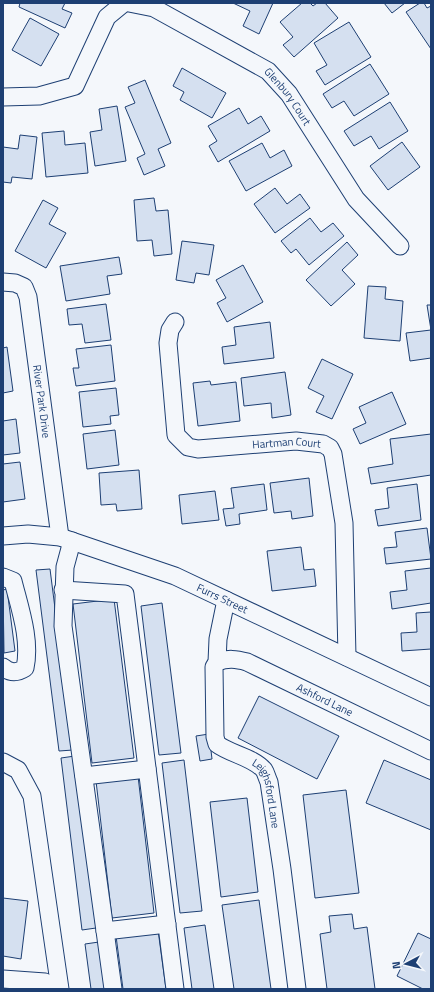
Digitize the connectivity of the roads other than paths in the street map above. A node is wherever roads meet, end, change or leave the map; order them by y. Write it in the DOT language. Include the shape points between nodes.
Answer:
graph roads {
  1 [pos="124,3"];
  2 [pos="130,3"];
  3 [pos="5,92"];
  4 [pos="400,246"];
  5 [pos="3,282"];
  6 [pos="175,322"];
  7 [pos="3,536"];
  8 [pos="66,539"];
  9 [pos="3,577"];
  10 [pos="64,590"];
  11 [pos="226,600"];
  12 [pos="347,657"];
  13 [pos="217,662"];
  14 [pos="3,667"];
  15 [pos="431,697"];
  16 [pos="431,751"];
  17 [pos="3,762"];
  18 [pos="147,769"];
  19 [pos="84,776"];
  20 [pos="167,924"];
  21 [pos="105,931"];
  22 [pos="3,979"];
  23 [pos="58,989"];
  24 [pos="113,989"];
  25 [pos="175,989"];
  26 [pos="296,989"];
  1 -- 3 [label="street" via="107,17 74,86 39,96"];
  2 -- 4 [label="street, Glenbury Court" via="154,8 268,70 289,94 356,199"];
  5 -- 8 [label="street, River Park Drive" via="24,287 28,297"];
  6 -- 12 [label="street, Hartman Court" via="170,330 168,343 176,435 188,447 198,449 296,441 323,444 330,448 344,523"];
  7 -- 8 [label="street, Furrs Street" via="28,534"];
  8 -- 10 [label="street"];
  8 -- 11 [label="street, Furrs Street" via="175,576"];
  9 -- 14 [label="street" via="13,581 23,621 27,657 25,668 19,671 13,672"];
  10 -- 18 [label="street" via="125,594"];
  10 -- 19 [label="street" via="64,626"];
  11 -- 12 [label="street, Furrs Street"];
  11 -- 13 [label="street, Leighsford Lane" via="218,639"];
  12 -- 15 [label="street, Furrs Street"];
  13 -- 16 [label="street, Ashford Lane" via="235,658 247,662"];
  13 -- 26 [label="street, Leighsford Lane" via="214,667 217,744 264,770 269,782"];
  17 -- 23 [label="street" via="18,770 32,796"];
  18 -- 19 [label="street"];
  18 -- 20 [label="street"];
  19 -- 21 [label="street"];
  20 -- 21 [label="street"];
  20 -- 25 [label="street"];
  21 -- 24 [label="street"];
  22 -- 23 [label="street" via="45,982"];
}
